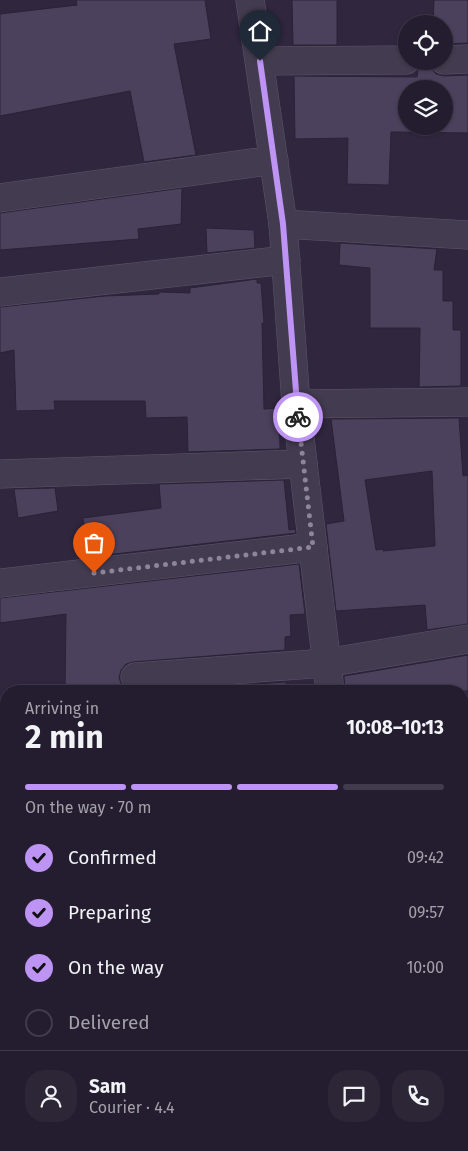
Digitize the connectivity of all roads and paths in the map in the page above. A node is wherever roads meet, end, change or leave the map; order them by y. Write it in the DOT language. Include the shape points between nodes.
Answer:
graph roads {
  1 [pos="250,0"];
  2 [pos="468,59"];
  3 [pos="398,60"];
  4 [pos="453,60"];
  5 [pos="260,61"];
  6 [pos="274,160"];
  7 [pos="0,198"];
  8 [pos="283,224"];
  9 [pos="468,235"];
  10 [pos="286,260"];
  11 [pos="0,292"];
  12 [pos="468,402"];
  13 [pos="296,404"];
  14 [pos="303,464"];
  15 [pos="0,474"];
  16 [pos="313,547"];
  17 [pos="0,583"];
  18 [pos="468,639"];
  19 [pos="326,663"];
  20 [pos="135,677"];
  21 [pos="329,685"];
  1 -- 5 [label="street"];
  2 -- 4 [label="street"];
  3 -- 5 [label="street"];
  5 -- 6 [label="street"];
  6 -- 7 [label="street"];
  6 -- 8 [label="street"];
  8 -- 9 [label="street"];
  8 -- 10 [label="street"];
  10 -- 11 [label="street"];
  10 -- 13 [label="street"];
  12 -- 13 [label="street"];
  13 -- 14 [label="street"];
  14 -- 15 [label="street"];
  14 -- 16 [label="street"];
  16 -- 17 [label="street"];
  16 -- 19 [label="street"];
  18 -- 19 [label="street"];
  19 -- 20 [label="street"];
  19 -- 21 [label="street"];
}
